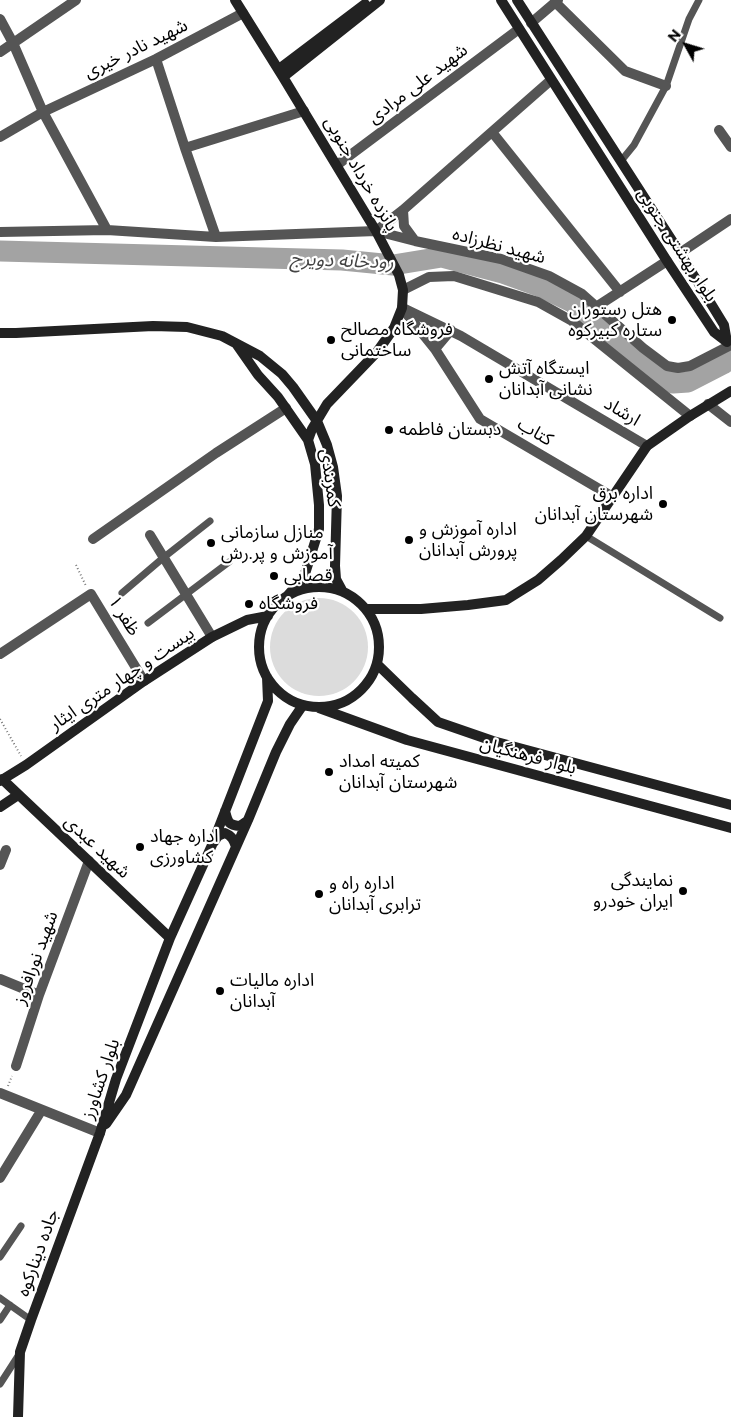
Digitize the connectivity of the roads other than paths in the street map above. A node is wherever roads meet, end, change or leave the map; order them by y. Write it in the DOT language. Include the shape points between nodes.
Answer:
graph roads {
  1 [pos="76,0"];
  2 [pos="235,0"];
  3 [pos="370,0"];
  4 [pos="380,0"];
  5 [pos="501,0"];
  6 [pos="517,0"];
  7 [pos="699,0"];
  8 [pos="557,1"];
  9 [pos="243,13"];
  10 [pos="0,19"];
  11 [pos="531,22"];
  12 [pos="519,29"];
  13 [pos="12,43"];
  14 [pos="0,52"];
  15 [pos="156,59"];
  16 [pos="281,73"];
  17 [pos="552,80"];
  18 [pos="666,86"];
  19 [pos="304,111"];
  20 [pos="43,112"];
  21 [pos="719,130"];
  22 [pos="492,132"];
  23 [pos="0,137"];
  24 [pos="731,147"];
  25 [pos="186,148"];
  26 [pos="621,161"];
  27 [pos="337,166"];
  28 [pos="403,210"];
  29 [pos="731,219"];
  30 [pos="107,230"];
  31 [pos="376,231"];
  32 [pos="0,232"];
  33 [pos="216,237"];
  34 [pos="415,241"];
  35 [pos="680,253"];
  36 [pos="667,261"];
  37 [pos="403,290"];
  38 [pos="620,292"];
  39 [pos="596,307"];
  40 [pos="402,308"];
  41 [pos="727,323"];
  42 [pos="451,330"];
  43 [pos="0,333"];
  44 [pos="236,344"];
  45 [pos="729,346"];
  46 [pos="435,349"];
  47 [pos="731,390"];
  48 [pos="708,404"];
  49 [pos="286,408"];
  50 [pos="690,416"];
  51 [pos="317,420"];
  52 [pos="731,422"];
  53 [pos="308,440"];
  54 [pos="647,446"];
  55 [pos="613,497"];
  56 [pos="210,521"];
  57 [pos="150,535"];
  58 [pos="586,536"];
  59 [pos="93,539"];
  60 [pos="164,558"];
  61 [pos="229,562"];
  62 [pos="343,592"];
  63 [pos="122,593"];
  64 [pos="186,594"];
  65 [pos="284,599"];
  66 [pos="366,609"];
  67 [pos="268,616"];
  68 [pos="720,618"];
  69 [pos="148,622"];
  70 [pos="212,637"];
  71 [pos="0,654"];
  72 [pos="377,664"];
  73 [pos="267,677"];
  74 [pos="144,681"];
  75 [pos="303,705"];
  76 [pos="318,708"];
  77 [pos="1,780"];
  78 [pos="18,794"];
  79 [pos="731,805"];
  80 [pos="0,807"];
  81 [pos="225,811"];
  82 [pos="248,820"];
  83 [pos="731,828"];
  84 [pos="212,845"];
  85 [pos="236,848"];
  86 [pos="6,850"];
  87 [pos="89,861"];
  88 [pos="0,865"];
  89 [pos="170,938"];
  90 [pos="0,979"];
  91 [pos="39,995"];
  92 [pos="16,1066"];
  93 [pos="2,1094"];
  94 [pos="41,1111"];
  95 [pos="100,1133"];
  96 [pos="0,1178"];
  97 [pos="21,1226"];
  98 [pos="0,1257"];
  99 [pos="0,1298"];
  100 [pos="10,1305"];
  101 [pos="0,1320"];
  102 [pos="31,1320"];
  103 [pos="20,1352"];
  104 [pos="0,1384"];
  105 [pos="18,1417"];
  1 -- 13 [label="street"];
  2 -- 9 [label="main road, پانزده خرداد جنوبی"];
  3 -- 16 [label="main road"];
  4 -- 16 [label="main road"];
  5 -- 12 [label="main road, بلوار بهشتی جنوبی"];
  6 -- 11 [label="main road, بلوار بهشتی جنوبی"];
  7 -- 18 [label="lane" via="689,19"];
  8 -- 11 [label="street"];
  8 -- 18 [label="street" via="625,71"];
  9 -- 15 [label="street, شهید نادر خیری"];
  9 -- 16 [label="main road, پانزده خرداد جنوبی"];
  10 -- 13 [label="street"];
  11 -- 26 [label="main road, بلوار بهشتی جنوبی"];
  12 -- 17 [label="main road, بلوار بهشتی جنوبی"];
  12 -- 27 [label="street, شهید علی مرادی"];
  13 -- 14 [label="street"];
  13 -- 20 [label="street"];
  15 -- 20 [label="street, شهید نادر خیری"];
  15 -- 25 [label="street"];
  16 -- 19 [label="main road, پانزده خرداد جنوبی"];
  17 -- 22 [label="street"];
  17 -- 36 [label="main road, بلوار بهشتی جنوبی"];
  18 -- 26 [label="lane" via="634,145"];
  19 -- 25 [label="street"];
  19 -- 27 [label="main road, پانزده خرداد جنوبی"];
  20 -- 23 [label="street, شهید نادر خیری"];
  20 -- 30 [label="street"];
  21 -- 24 [label="street"];
  22 -- 28 [label="street"];
  22 -- 38 [label="street"];
  25 -- 33 [label="street"];
  26 -- 35 [label="main road, بلوار بهشتی جنوبی"];
  27 -- 31 [label="main road, پانزده خرداد جنوبی"];
  28 -- 31 [label="street"];
  28 -- 34 [label="street" via="404,226"];
  29 -- 35 [label="street"];
  30 -- 32 [label="street, شهید نظرزاده"];
  30 -- 33 [label="street, شهید نظرزاده"];
  31 -- 33 [label="street, شهید نظرزاده"];
  31 -- 34 [label="street, شهید نظرزاده"];
  31 -- 37 [label="main road, پانزده خرداد جنوبی" via="399,275"];
  34 -- 39 [label="street, شهید نظرزاده" via="500,260 549,276 582,294"];
  35 -- 41 [label="main road, بلوار بهشتی جنوبی"];
  36 -- 38 [label="street"];
  36 -- 45 [label="main road, بلوار بهشتی جنوبی" via="714,332"];
  37 -- 40 [label="main road, پانزده خرداد جنوبی"];
  37 -- 50 [label="street" via="429,277 454,276 538,302 572,321"];
  38 -- 39 [label="street"];
  39 -- 45 [label="street, شهید نظرزاده" via="667,366 690,366"];
  40 -- 42 [label="street, ارشاد"];
  40 -- 46 [label="street, کتاب"];
  40 -- 51 [label="main road, پانزده خرداد جنوبی" via="394,328 377,352 327,404"];
  41 -- 45 [label="main road, بلوار بهشتی جنوبی"];
  42 -- 46 [label="street"];
  42 -- 54 [label="street, ارشاد"];
  43 -- 44 [label="main road, کمربندی" via="187,327 222,336"];
  44 -- 49 [label="main road, کمربندی"];
  44 -- 51 [label="main road, کمربندی" via="260,356 282,374"];
  46 -- 55 [label="street, کتاب" via="480,419"];
  47 -- 48 [label="main road"];
  48 -- 50 [label="main road"];
  48 -- 52 [label="street"];
  49 -- 53 [label="main road, کمربندی"];
  49 -- 59 [label="street"];
  50 -- 54 [label="main road"];
  51 -- 53 [label="main road, پانزده خرداد جنوبی"];
  51 -- 62 [label="main road, کمربندی" via="333,467 337,496 336,579"];
  53 -- 65 [label="main road, کمربندی" via="315,464 319,529 304,578"];
  54 -- 55 [label="main road"];
  55 -- 58 [label="main road"];
  56 -- 60 [label="lane"];
  57 -- 60 [label="street"];
  58 -- 66 [label="main road" via="538,580 506,600 421,609"];
  58 -- 68 [label="lane"];
  60 -- 63 [label="lane"];
  60 -- 64 [label="street"];
  61 -- 64 [label="lane"];
  62 -- 65 [label="main road" via="319,587"];
  62 -- 66 [label="main road"];
  64 -- 69 [label="lane"];
  64 -- 70 [label="street"];
  65 -- 67 [label="main road"];
  66 -- 72 [label="main road" via="378,635"];
  67 -- 70 [label="main road, بیست و چهار متری ایثار" via="247,620"];
  67 -- 73 [label="main road" via="259,646"];
  70 -- 74 [label="main road, بیست و چهار متری ایثار"];
  71 -- 74 [label="street, ظفر ۱" via="91,594"];
  72 -- 76 [label="main road" via="371,678 348,700"];
  72 -- 79 [label="main road, بلوار فرهنگیان" via="438,722 493,741"];
  73 -- 75 [label="main road" via="288,699"];
  73 -- 81 [label="main road, بلوار کشاورز" via="268,701"];
  74 -- 77 [label="main road, بیست و چهار متری ایثار"];
  75 -- 76 [label="main road"];
  75 -- 82 [label="main road, بلوار کشاورز" via="284,736"];
  76 -- 83 [label="main road, بلوار فرهنگیان" via="407,740"];
  77 -- 78 [label="main road, شهید عبدی"];
  78 -- 80 [label="main road"];
  78 -- 87 [label="main road, شهید عبدی"];
  81 -- 82 [label="main road" via="232,826 240,826"];
  81 -- 84 [label="main road, بلوار کشاورز"];
  82 -- 85 [label="main road, بلوار کشاورز"];
  84 -- 85 [label="main road" via="218,836 225,833 234,840"];
  84 -- 89 [label="main road, بلوار کشاورز"];
  85 -- 95 [label="main road, بلوار کشاورز" via="126,1095"];
  86 -- 88 [label="street"];
  87 -- 89 [label="main road, شهید عبدی"];
  87 -- 91 [label="street, شهید نورافروز"];
  89 -- 95 [label="main road, بلوار کشاورز" via="116,1080"];
  90 -- 91 [label="street"];
  91 -- 92 [label="street, شهید نورافروز"];
  93 -- 94 [label="street"];
  94 -- 95 [label="street"];
  94 -- 96 [label="street"];
  95 -- 102 [label="main road, جاده دینارکوه"];
  97 -- 98 [label="lane"];
  99 -- 100 [label="lane"];
  100 -- 101 [label="lane"];
  100 -- 102 [label="lane"];
  102 -- 103 [label="main road, جاده دینارکوه"];
  103 -- 104 [label="lane"];
  103 -- 105 [label="main road, جاده دینارکوه"];
}
